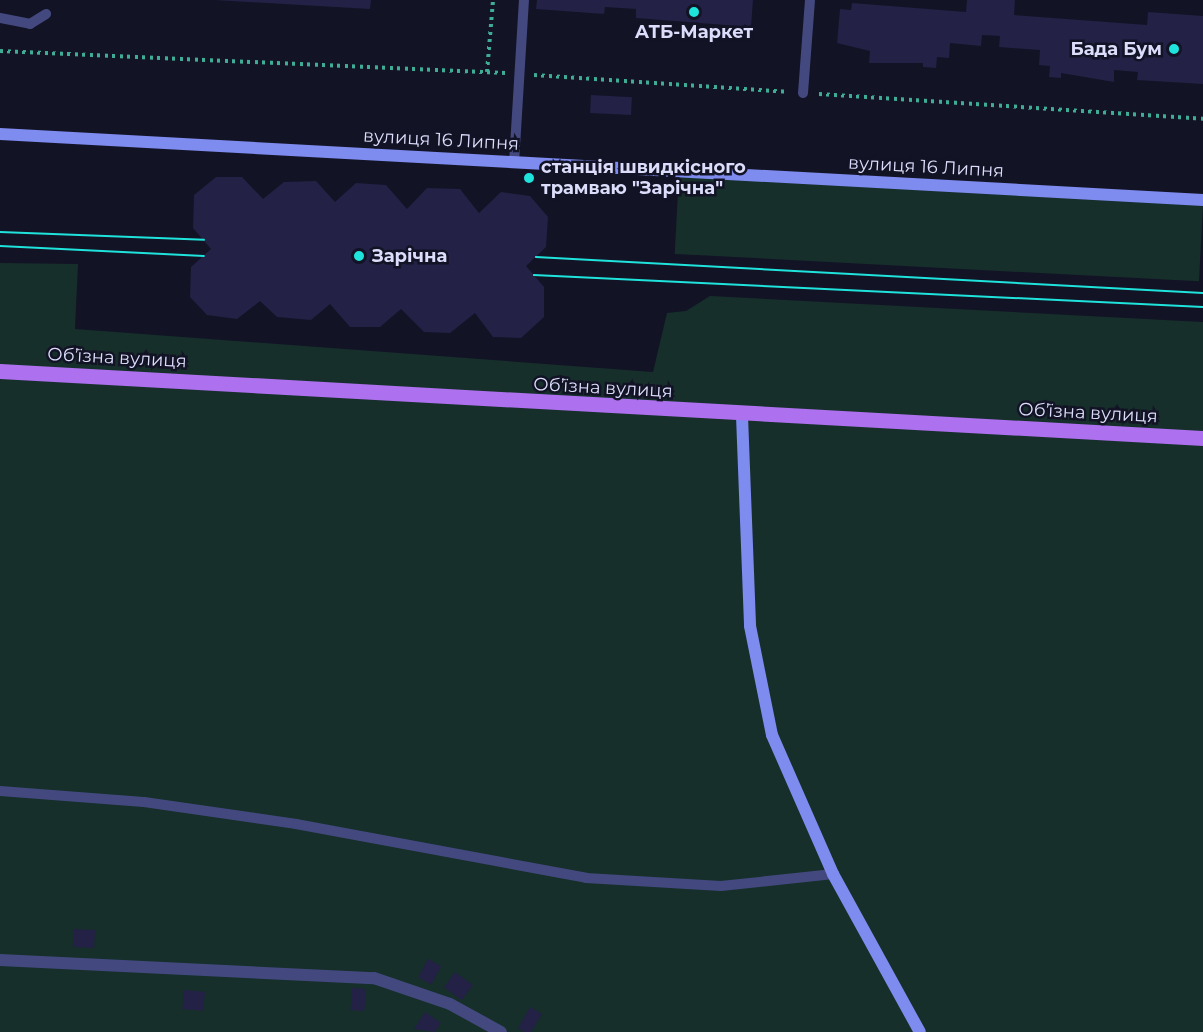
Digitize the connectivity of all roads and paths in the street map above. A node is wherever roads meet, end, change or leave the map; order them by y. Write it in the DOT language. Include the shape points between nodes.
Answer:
graph roads {
  1 [pos="493,0"];
  2 [pos="524,0"];
  3 [pos="810,0"];
  4 [pos="46,14"];
  5 [pos="0,18"];
  6 [pos="0,51"];
  7 [pos="487,72"];
  8 [pos="521,74"];
  9 [pos="804,93"];
  10 [pos="1203,119"];
  11 [pos="0,134"];
  12 [pos="514,163"];
  13 [pos="1203,200"];
  14 [pos="0,371"];
  15 [pos="742,416"];
  16 [pos="1203,438"];
  17 [pos="0,791"];
  18 [pos="833,874"];
  19 [pos="0,960"];
  20 [pos="501,1032"];
  21 [pos="920,1032"];
  1 -- 7 [label="path"];
  2 -- 8 [label="lane"];
  3 -- 9 [label="lane"];
  4 -- 5 [label="lane" via="30,24"];
  6 -- 7 [label="path"];
  7 -- 8 [label="path"];
  8 -- 9 [label="path"];
  8 -- 12 [label="lane"];
  9 -- 10 [label="path"];
  11 -- 12 [label="street, вулиця 16 Липня"];
  12 -- 13 [label="street, вулиця 16 Липня"];
  14 -- 15 [label="main road, Обʼїзна вулиця"];
  15 -- 16 [label="main road, Обʼїзна вулиця"];
  15 -- 18 [label="street" via="745,571 759,681 794,793"];
  17 -- 18 [label="lane" via="144,802 296,824 586,878 722,886"];
  18 -- 21 [label="street"];
  19 -- 20 [label="street" via="374,978 450,1004"];
}
